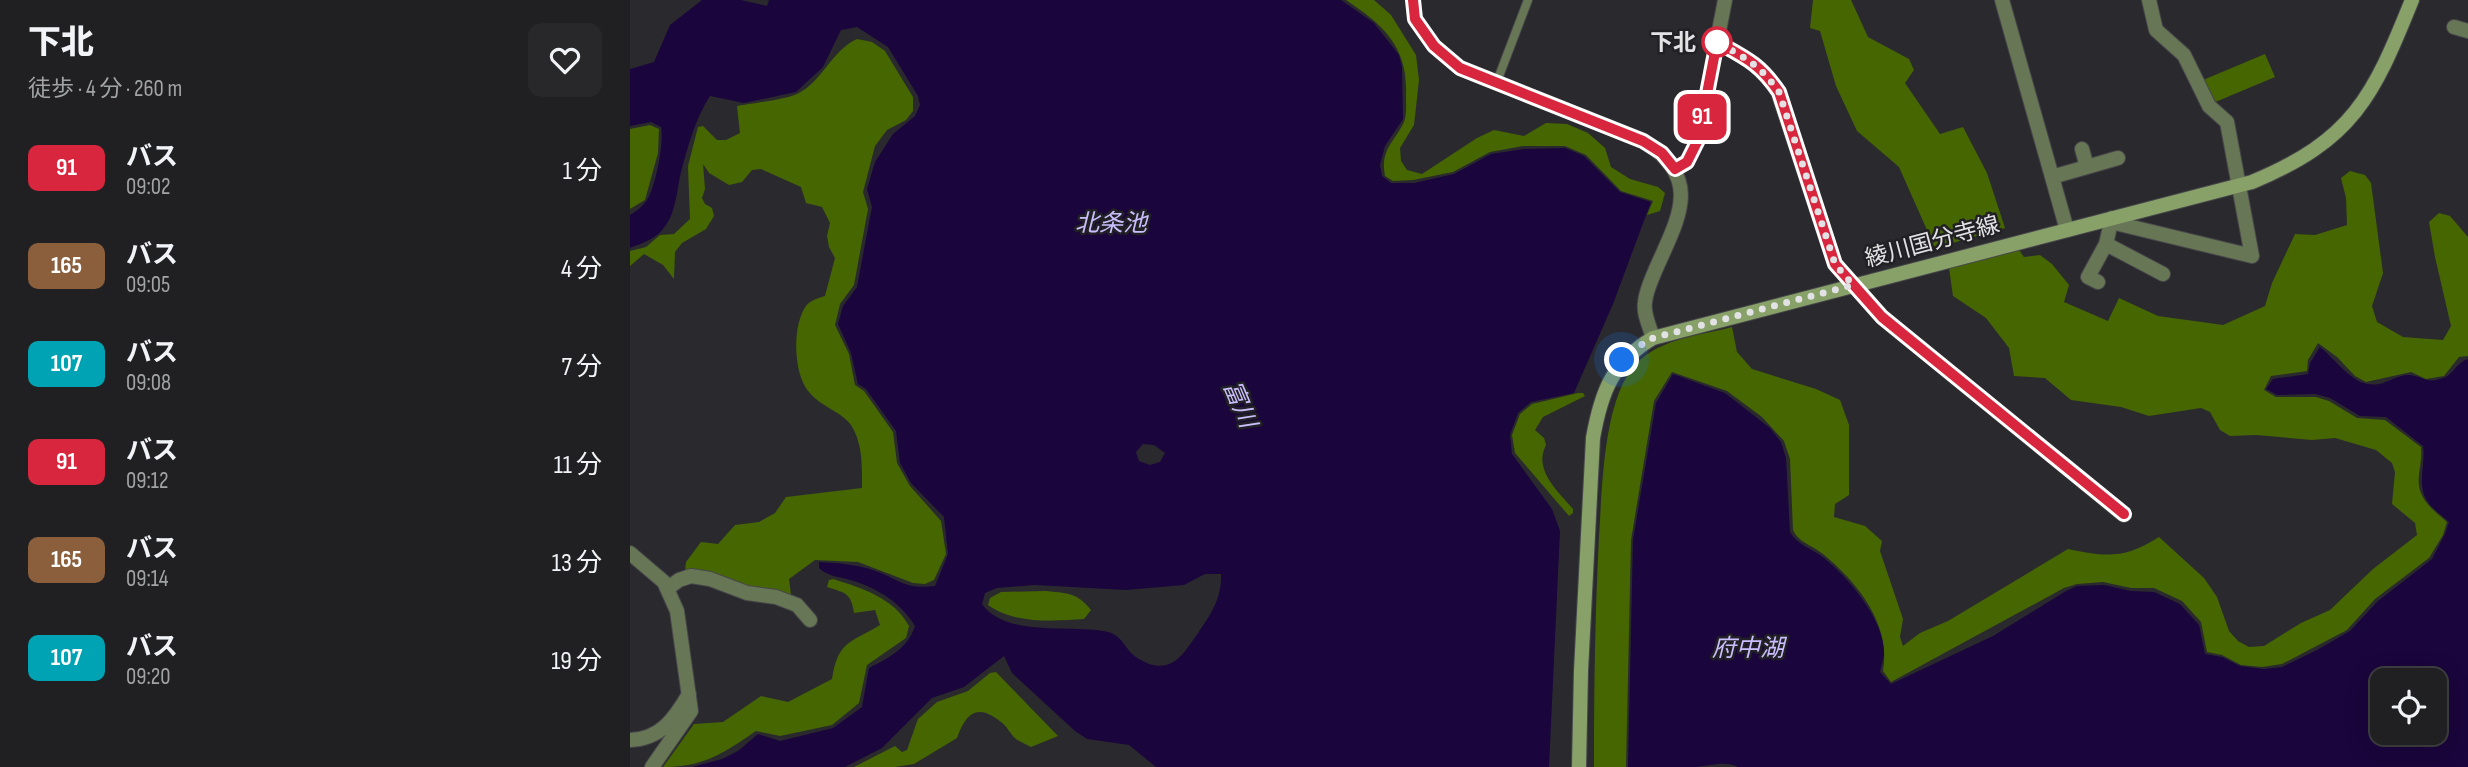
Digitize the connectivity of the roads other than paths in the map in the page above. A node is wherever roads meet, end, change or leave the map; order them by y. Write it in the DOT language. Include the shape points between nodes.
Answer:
graph roads {
  1 [pos="1413,0"];
  2 [pos="1528,0"];
  3 [pos="1725,0"];
  4 [pos="2002,0"];
  5 [pos="2149,0"];
  6 [pos="2412,0"];
  7 [pos="1717,42"];
  8 [pos="1496,84"];
  9 [pos="2082,149"];
  10 [pos="2118,158"];
  11 [pos="2087,167"];
  12 [pos="1675,169"];
  13 [pos="2052,177"];
  14 [pos="2238,186"];
  15 [pos="2112,220"];
  16 [pos="2067,229"];
  17 [pos="2106,244"];
  18 [pos="2163,274"];
  19 [pos="2098,282"];
  20 [pos="1853,285"];
  21 [pos="1653,338"];
  22 [pos="2124,514"];
  23 [pos="630,553"];
  24 [pos="667,589"];
  25 [pos="810,620"];
  26 [pos="689,694"];
  27 [pos="630,740"];
  28 [pos="652,767"];
  29 [pos="1579,767"];
  1 -- 8 [label="street" via="1415,19 1434,46 1460,68"];
  2 -- 8 [label="lane"];
  3 -- 7 [label="street"];
  4 -- 13 [label="street"];
  5 -- 14 [label="street" via="2156,30 2184,55 2209,106 2227,122"];
  6 -- 14 [label="main road, 綾川国分寺線" via="2389,58 2356,113 2313,152"];
  7 -- 12 [label="street" via="1698,140 1687,162"];
  7 -- 20 [label="street" via="1765,72 1779,92 1835,264"];
  8 -- 12 [label="street" via="1643,141"];
  9 -- 11 [label="street"];
  10 -- 11 [label="street"];
  11 -- 13 [label="street"];
  12 -- 21 [label="street" via="1681,199 1644,303"];
  13 -- 16 [label="street"];
  14 -- 15 [label="main road, 綾川国分寺線"];
  14 -- 15 [label="street" via="2252,256"];
  15 -- 16 [label="main road, 綾川国分寺線"];
  15 -- 17 [label="street"];
  16 -- 20 [label="main road, 綾川国分寺線"];
  17 -- 18 [label="street"];
  17 -- 19 [label="street" via="2088,277"];
  20 -- 21 [label="main road, 綾川国分寺線"];
  20 -- 22 [label="street" via="1882,317"];
  21 -- 29 [label="main road, 綾川国分寺線" via="1617,367 1593,438"];
  23 -- 24 [label="street"];
  24 -- 25 [label="street" via="691,576 710,579 797,605"];
  24 -- 26 [label="street" via="677,611"];
  26 -- 27 [label="street" via="674,720 658,733"];
  26 -- 28 [label="street" via="691,711"];
}
